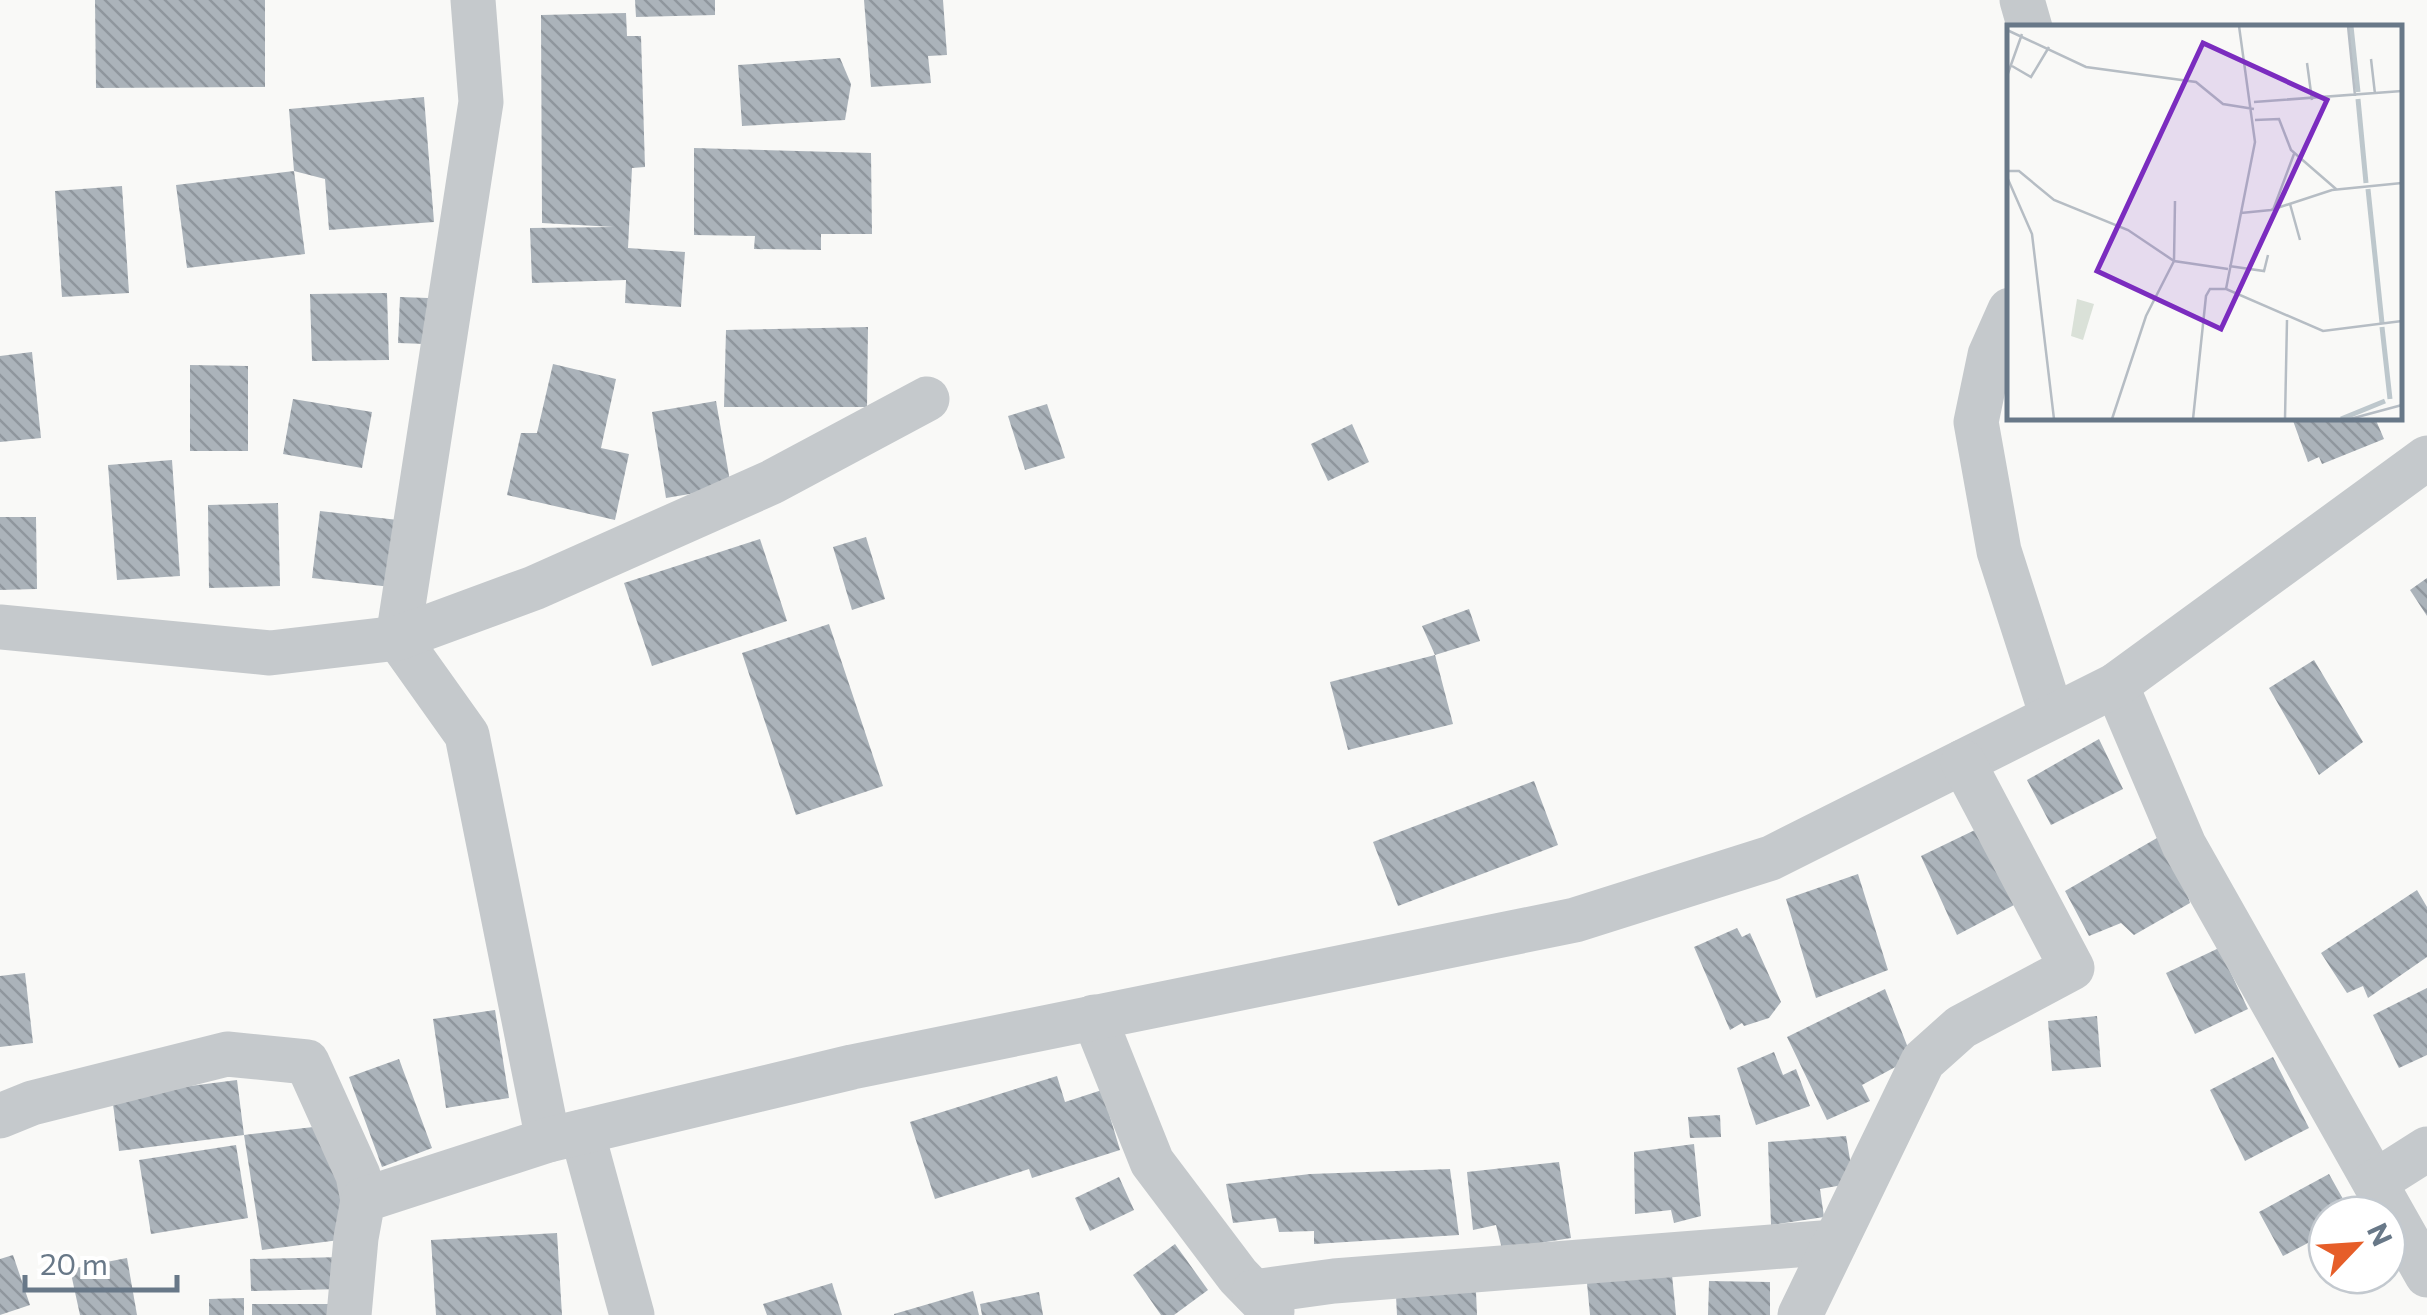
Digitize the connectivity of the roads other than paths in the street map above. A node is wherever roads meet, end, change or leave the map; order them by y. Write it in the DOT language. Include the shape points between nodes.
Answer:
graph roads {
  1 [pos="472,0"];
  2 [pos="2022,0"];
  3 [pos="2029,25"];
  4 [pos="2007,317"];
  5 [pos="927,399"];
  6 [pos="2427,458"];
  7 [pos="0,627"];
  8 [pos="398,638"];
  9 [pos="2116,685"];
  10 [pos="2052,716"];
  11 [pos="1963,762"];
  12 [pos="1094,1017"];
  13 [pos="0,1116"];
  14 [pos="565,1136"];
  15 [pos="2427,1149"];
  16 [pos="2375,1182"];
  17 [pos="363,1200"];
  18 [pos="1834,1242"];
  19 [pos="2427,1275"];
  20 [pos="1265,1304"];
  21 [pos="349,1315"];
  22 [pos="632,1315"];
  23 [pos="1800,1315"];
  1 -- 8 [label="street" via="481,102"];
  2 -- 3 [label="street"];
  4 -- 10 [label="street" via="1990,355 1976,422 1998,551"];
  5 -- 8 [label="street" via="754,490 534,588"];
  6 -- 9 [label="street"];
  7 -- 8 [label="street" via="270,653"];
  8 -- 14 [label="street" via="467,735"];
  9 -- 10 [label="street"];
  9 -- 16 [label="street" via="2184,845"];
  10 -- 11 [label="street"];
  11 -- 12 [label="street" via="1772,858 1574,920"];
  11 -- 18 [label="street" via="2072,968 1961,1026 1923,1060"];
  12 -- 14 [label="street" via="852,1066"];
  12 -- 20 [label="street" via="1152,1162"];
  13 -- 17 [label="street" via="32,1102 227,1054 307,1062"];
  14 -- 17 [label="street"];
  14 -- 22 [label="street"];
  15 -- 16 [label="street"];
  16 -- 19 [label="street"];
  17 -- 21 [label="street"];
  18 -- 20 [label="street" via="1334,1281"];
  18 -- 23 [label="street"];
}
